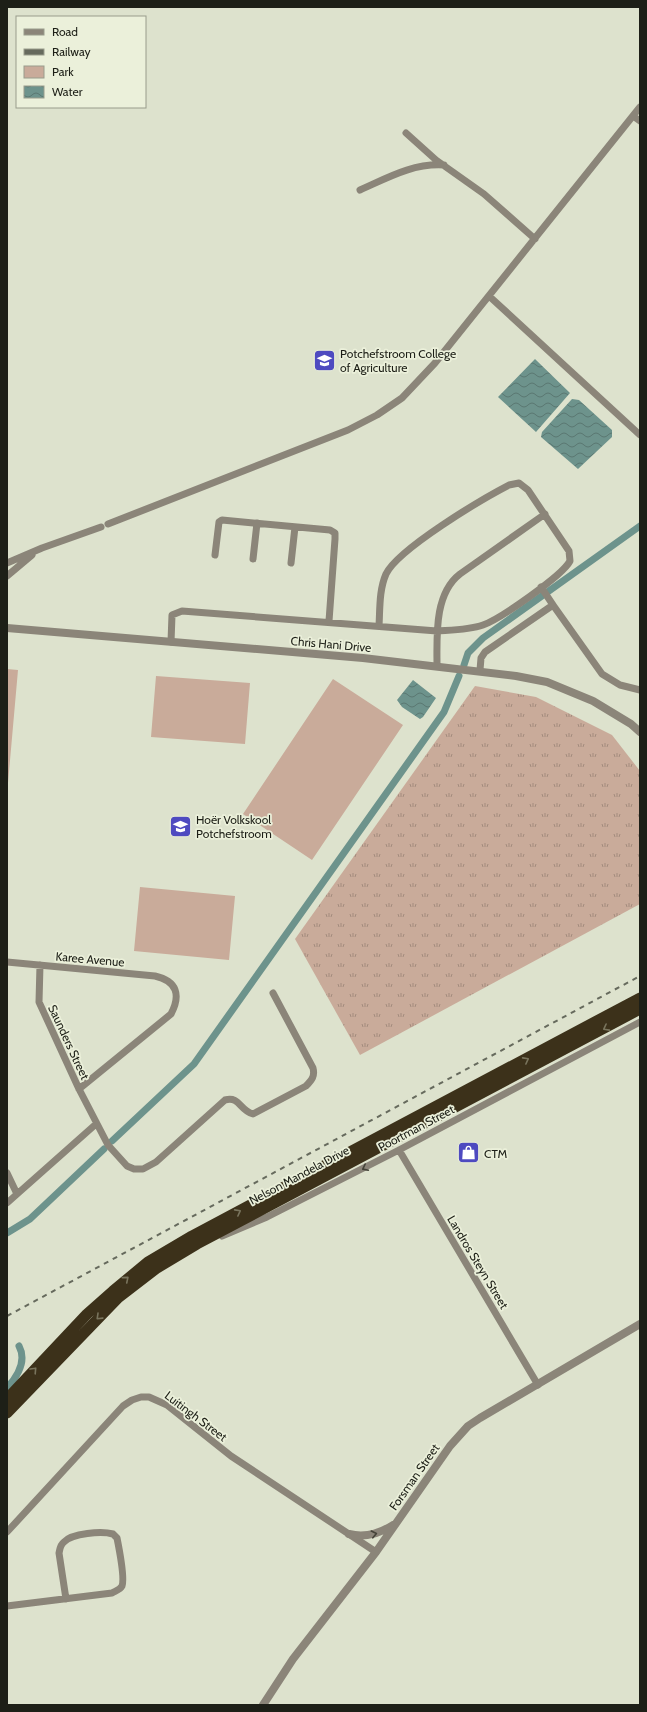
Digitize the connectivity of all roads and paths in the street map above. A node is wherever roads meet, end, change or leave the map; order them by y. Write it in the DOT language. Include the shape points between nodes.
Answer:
graph roads {
  1 [pos="640,107"];
  2 [pos="634,116"];
  3 [pos="640,121"];
  4 [pos="406,133"];
  5 [pos="444,165"];
  6 [pos="360,190"];
  7 [pos="535,239"];
  8 [pos="489,296"];
  9 [pos="640,436"];
  10 [pos="545,514"];
  11 [pos="257,523"];
  12 [pos="295,527"];
  13 [pos="42,548"];
  14 [pos="215,555"];
  15 [pos="253,559"];
  16 [pos="7,563"];
  17 [pos="291,563"];
  18 [pos="7,576"];
  19 [pos="544,591"];
  20 [pos="553,605"];
  21 [pos="329,621"];
  22 [pos="379,626"];
  23 [pos="7,628"];
  24 [pos="437,631"];
  25 [pos="171,642"];
  26 [pos="437,666"];
  27 [pos="480,670"];
  28 [pos="640,690"];
  29 [pos="640,732"];
  30 [pos="7,962"];
  31 [pos="40,965"];
  32 [pos="273,993"];
  33 [pos="640,998"];
  34 [pos="640,1010"];
  35 [pos="640,1022"];
  36 [pos="79,1089"];
  37 [pos="96,1124"];
  38 [pos="399,1150"];
  39 [pos="7,1173"];
  40 [pos="17,1194"];
  41 [pos="7,1203"];
  42 [pos="197,1244"];
  43 [pos="640,1324"];
  44 [pos="538,1385"];
  45 [pos="7,1398"];
  46 [pos="7,1414"];
  47 [pos="397,1522"];
  48 [pos="7,1532"];
  49 [pos="348,1534"];
  50 [pos="376,1552"];
  51 [pos="66,1599"];
  52 [pos="7,1606"];
  53 [pos="263,1705"];
  1 -- 2 [label="street"];
  2 -- 3 [label="street"];
  2 -- 7 [label="street"];
  4 -- 5 [label="street"];
  5 -- 6 [label="street" via="414,167"];
  5 -- 7 [label="street" via="484,194"];
  7 -- 8 [label="street"];
  8 -- 9 [label="street"];
  8 -- 13 [label="street" via="416,386 387,409 320,442"];
  10 -- 19 [label="street" via="569,551 570,557 567,567"];
  10 -- 22 [label="street" via="528,490 520,483 515,483 439,528 411,547 386,573 381,593"];
  10 -- 24 [label="street" via="454,579 444,595"];
  11 -- 12 [label="street"];
  11 -- 14 [label="street" via="222,520 219,522"];
  11 -- 15 [label="street"];
  12 -- 17 [label="street"];
  12 -- 21 [label="street" via="330,530 335,533"];
  13 -- 16 [label="street"];
  13 -- 18 [label="street"];
  19 -- 20 [label="street"];
  19 -- 24 [label="street" via="483,625"];
  20 -- 27 [label="street" via="485,652 481,658"];
  20 -- 28 [label="street" via="598,669 613,682"];
  21 -- 22 [label="street"];
  21 -- 25 [label="street" via="177,611 170,619"];
  22 -- 24 [label="street"];
  23 -- 25 [label="street, Chris Hani Drive"];
  24 -- 26 [label="street"];
  25 -- 26 [label="street, Chris Hani Drive"];
  26 -- 27 [label="street, Chris Hani Drive"];
  27 -- 29 [label="street, Chris Hani Drive" via="547,682 569,690 605,708"];
  30 -- 31 [label="street, Karee Avenue"];
  31 -- 36 [label="street, Saunders Street" via="39,1002"];
  31 -- 36 [label="street, Karee Avenue" via="155,976 165,978 175,989 176,997 171,1014"];
  32 -- 37 [label="street, Saunders Street" via="312,1068 314,1074 306,1086 253,1114 247,1112 236,1100 225,1100 156,1162 143,1169 127,1166 108,1145"];
  45 -- 33 [label="highway, Nelson Mandela Drive, one-way" via="87,1314 148,1262 192,1236"];
  34 -- 42 [label="highway, Nelson Mandela Drive, one-way"];
  35 -- 38 [label="street, Poortman Street"];
  36 -- 37 [label="street, Saunders Street"];
  37 -- 40 [label="street"];
  38 -- 42 [label="street, Poortman Street, one-way" via="268,1217"];
  38 -- 44 [label="street, Landros Steyn Street"];
  39 -- 40 [label="street"];
  40 -- 41 [label="street"];
  42 -- 46 [label="highway, Nelson Mandela Drive, one-way" via="143,1278 118,1298"];
  43 -- 44 [label="street, Forsman Street"];
  44 -- 47 [label="street, Forsman Street" via="480,1418 458,1435"];
  49 -- 47 [label="street, one-way" via="373,1534"];
  47 -- 50 [label="street, Forsman Street"];
  48 -- 49 [label="street, Luitingh Street" via="123,1406 141,1397 167,1405 231,1456"];
  49 -- 50 [label="street, Luitingh Street"];
  50 -- 53 [label="street, Forsman Street" via="293,1659"];
  51 -- 51 [label="street" via="112,1593 122,1585 117,1538 113,1534 97,1533 72,1537 60,1546"];
  51 -- 52 [label="street"];
}
